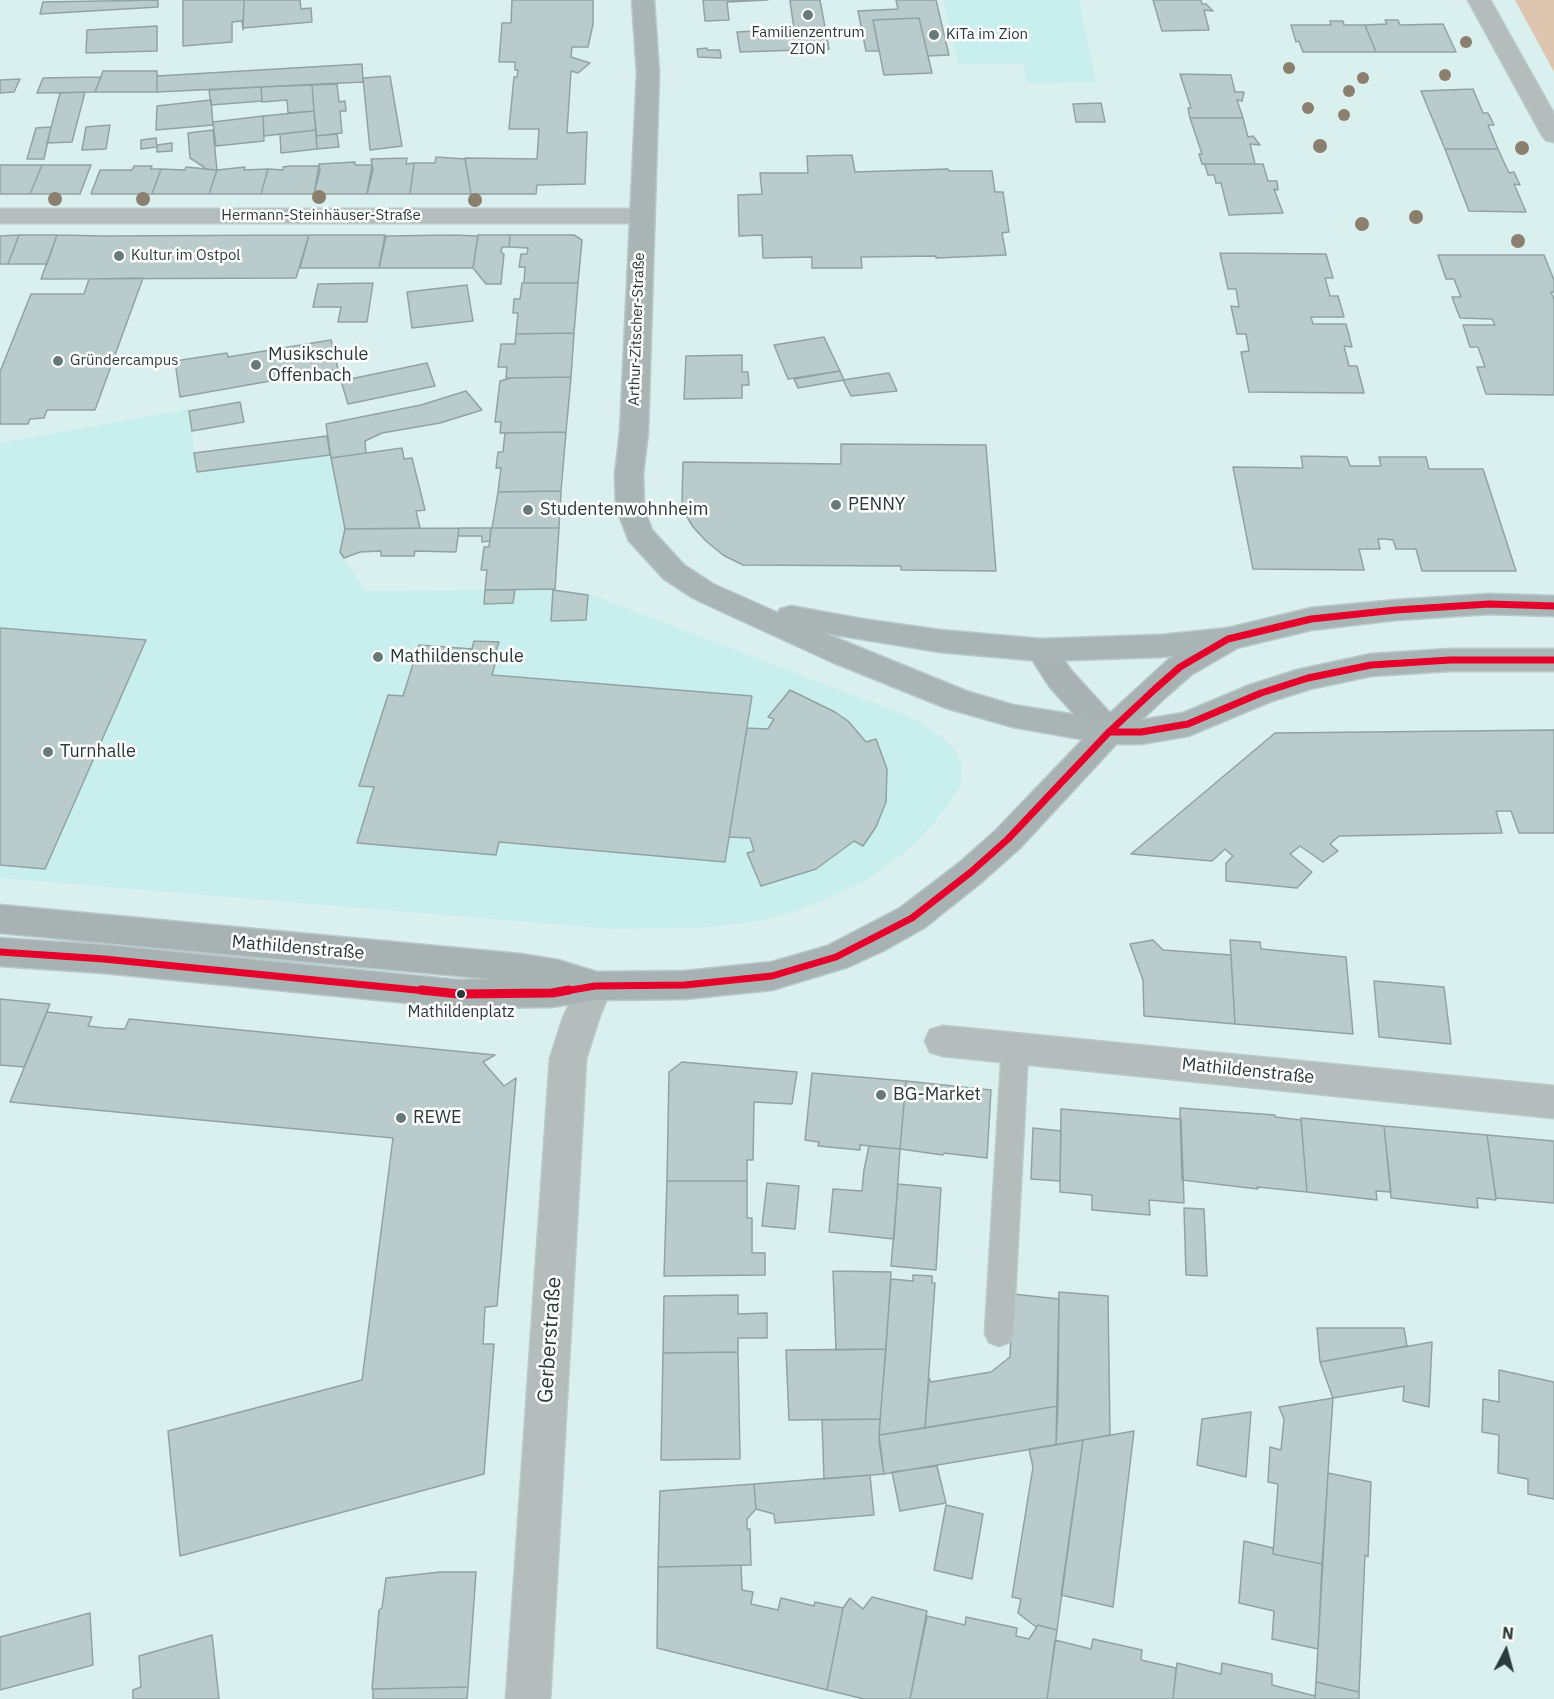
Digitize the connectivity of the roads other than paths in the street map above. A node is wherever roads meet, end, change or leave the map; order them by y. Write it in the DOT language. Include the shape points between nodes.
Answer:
graph roads {
  1 [pos="643,0"];
  2 [pos="1479,0"];
  3 [pos="1554,135"];
  4 [pos="0,216"];
  5 [pos="642,216"];
  6 [pos="736,606"];
  7 [pos="1554,606"];
  8 [pos="1228,639"];
  9 [pos="1041,650"];
  10 [pos="1554,660"];
  11 [pos="1109,732"];
  12 [pos="0,919"];
  13 [pos="0,952"];
  14 [pos="595,986"];
  15 [pos="943,1041"];
  16 [pos="1015,1048"];
  17 [pos="1554,1102"];
  18 [pos="999,1333"];
  19 [pos="528,1699"];
  1 -- 5 [label="main road, Arthur-Zitscher-Straße" via="648,73"];
  2 -- 3 [label="street"];
  4 -- 5 [label="street, Hermann-Steinhäuser-Straße"];
  5 -- 6 [label="main road, Arthur-Zitscher-Straße" via="630,508 639,534 674,572"];
  6 -- 9 [label="main road, Arthur-Zitscher-Straße" via="862,630"];
  6 -- 11 [label="main road, Arthur-Zitscher-Straße" via="957,700 1013,716"];
  7 -- 8 [label="main road, Arthur-Zitscher-Straße" via="1489,604 1396,610 1311,620"];
  8 -- 9 [label="main road, Arthur-Zitscher-Straße" via="1161,646"];
  8 -- 11 [label="main road, Mathildenstraße" via="1180,667"];
  9 -- 11 [label="main road" via="1060,678"];
  10 -- 11 [label="main road, Arthur-Zitscher-Straße" via="1371,665 1261,693 1188,724 1141,732"];
  11 -- 14 [label="main road, Mathildenstraße" via="1008,839 971,872 912,918 871,941 836,957 772,976 685,985"];
  12 -- 14 [label="main road, Mathildenstraße" via="521,968"];
  13 -- 14 [label="main road, Mathildenstraße" via="104,958 459,994 552,993"];
  14 -- 19 [label="street, Gerberstraße" via="568,1059"];
  15 -- 16 [label="street, Mathildenstraße"];
  16 -- 17 [label="street, Mathildenstraße"];
  16 -- 18 [label="lane"];
}
